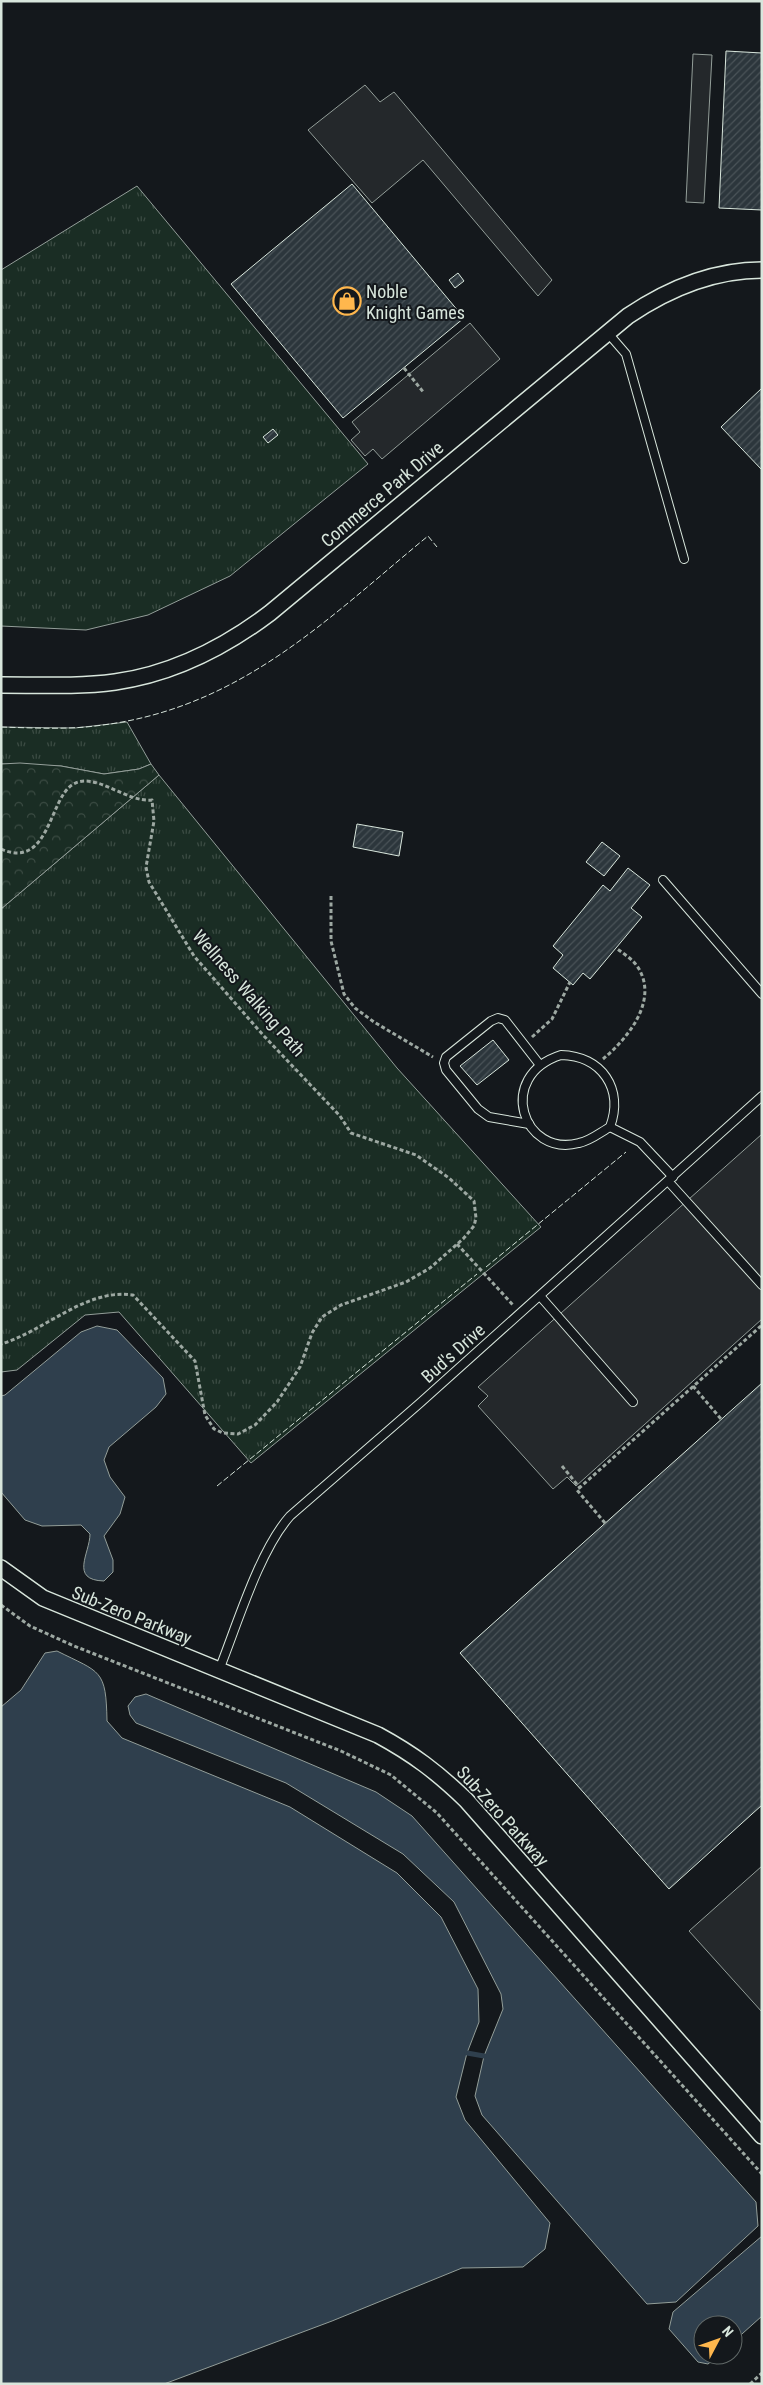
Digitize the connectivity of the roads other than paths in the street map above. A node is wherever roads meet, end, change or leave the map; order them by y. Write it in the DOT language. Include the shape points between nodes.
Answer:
graph roads {
  1 [pos="762,270"];
  2 [pos="608,332"];
  3 [pos="684,559"];
  4 [pos="1,685"];
  5 [pos="663,880"];
  6 [pos="762,994"];
  7 [pos="540,1065"];
  8 [pos="762,1096"];
  9 [pos="529,1124"];
  10 [pos="610,1127"];
  11 [pos="670,1179"];
  12 [pos="762,1285"];
  13 [pos="540,1296"];
  14 [pos="633,1402"];
  15 [pos="1,1568"];
  16 [pos="219,1670"];
  17 [pos="762,2136"];
  1 -- 2 [label="street, Commerce Park Drive" via="718,275 677,287 652,300"];
  2 -- 3 [label="lane" via="626,354"];
  2 -- 4 [label="street, Commerce Park Drive" via="240,635 207,653 154,674 116,682"];
  5 -- 6 [label="lane"];
  7 -- 9 [label="lane" via="526,1080 522,1095 523,1110"];
  7 -- 9 [label="lane" via="506,1020 498,1018 446,1057 444,1063 446,1070 488,1117"];
  7 -- 10 [label="lane" via="561,1055 576,1056 601,1070 614,1096 616,1111"];
  8 -- 11 [label="lane, Bud's Drive"];
  9 -- 10 [label="lane" via="545,1139 566,1145 581,1143"];
  10 -- 11 [label="lane" via="640,1142"];
  11 -- 12 [label="lane"];
  11 -- 13 [label="lane, Bud's Drive"];
  13 -- 14 [label="lane"];
  13 -- 16 [label="lane, Bud's Drive" via="290,1516 268,1549"];
  15 -- 16 [label="street, Sub-Zero Parkway" via="43,1598"];
  16 -- 17 [label="street, Sub-Zero Parkway" via="378,1736 409,1752 438,1774 466,1800"];
}
